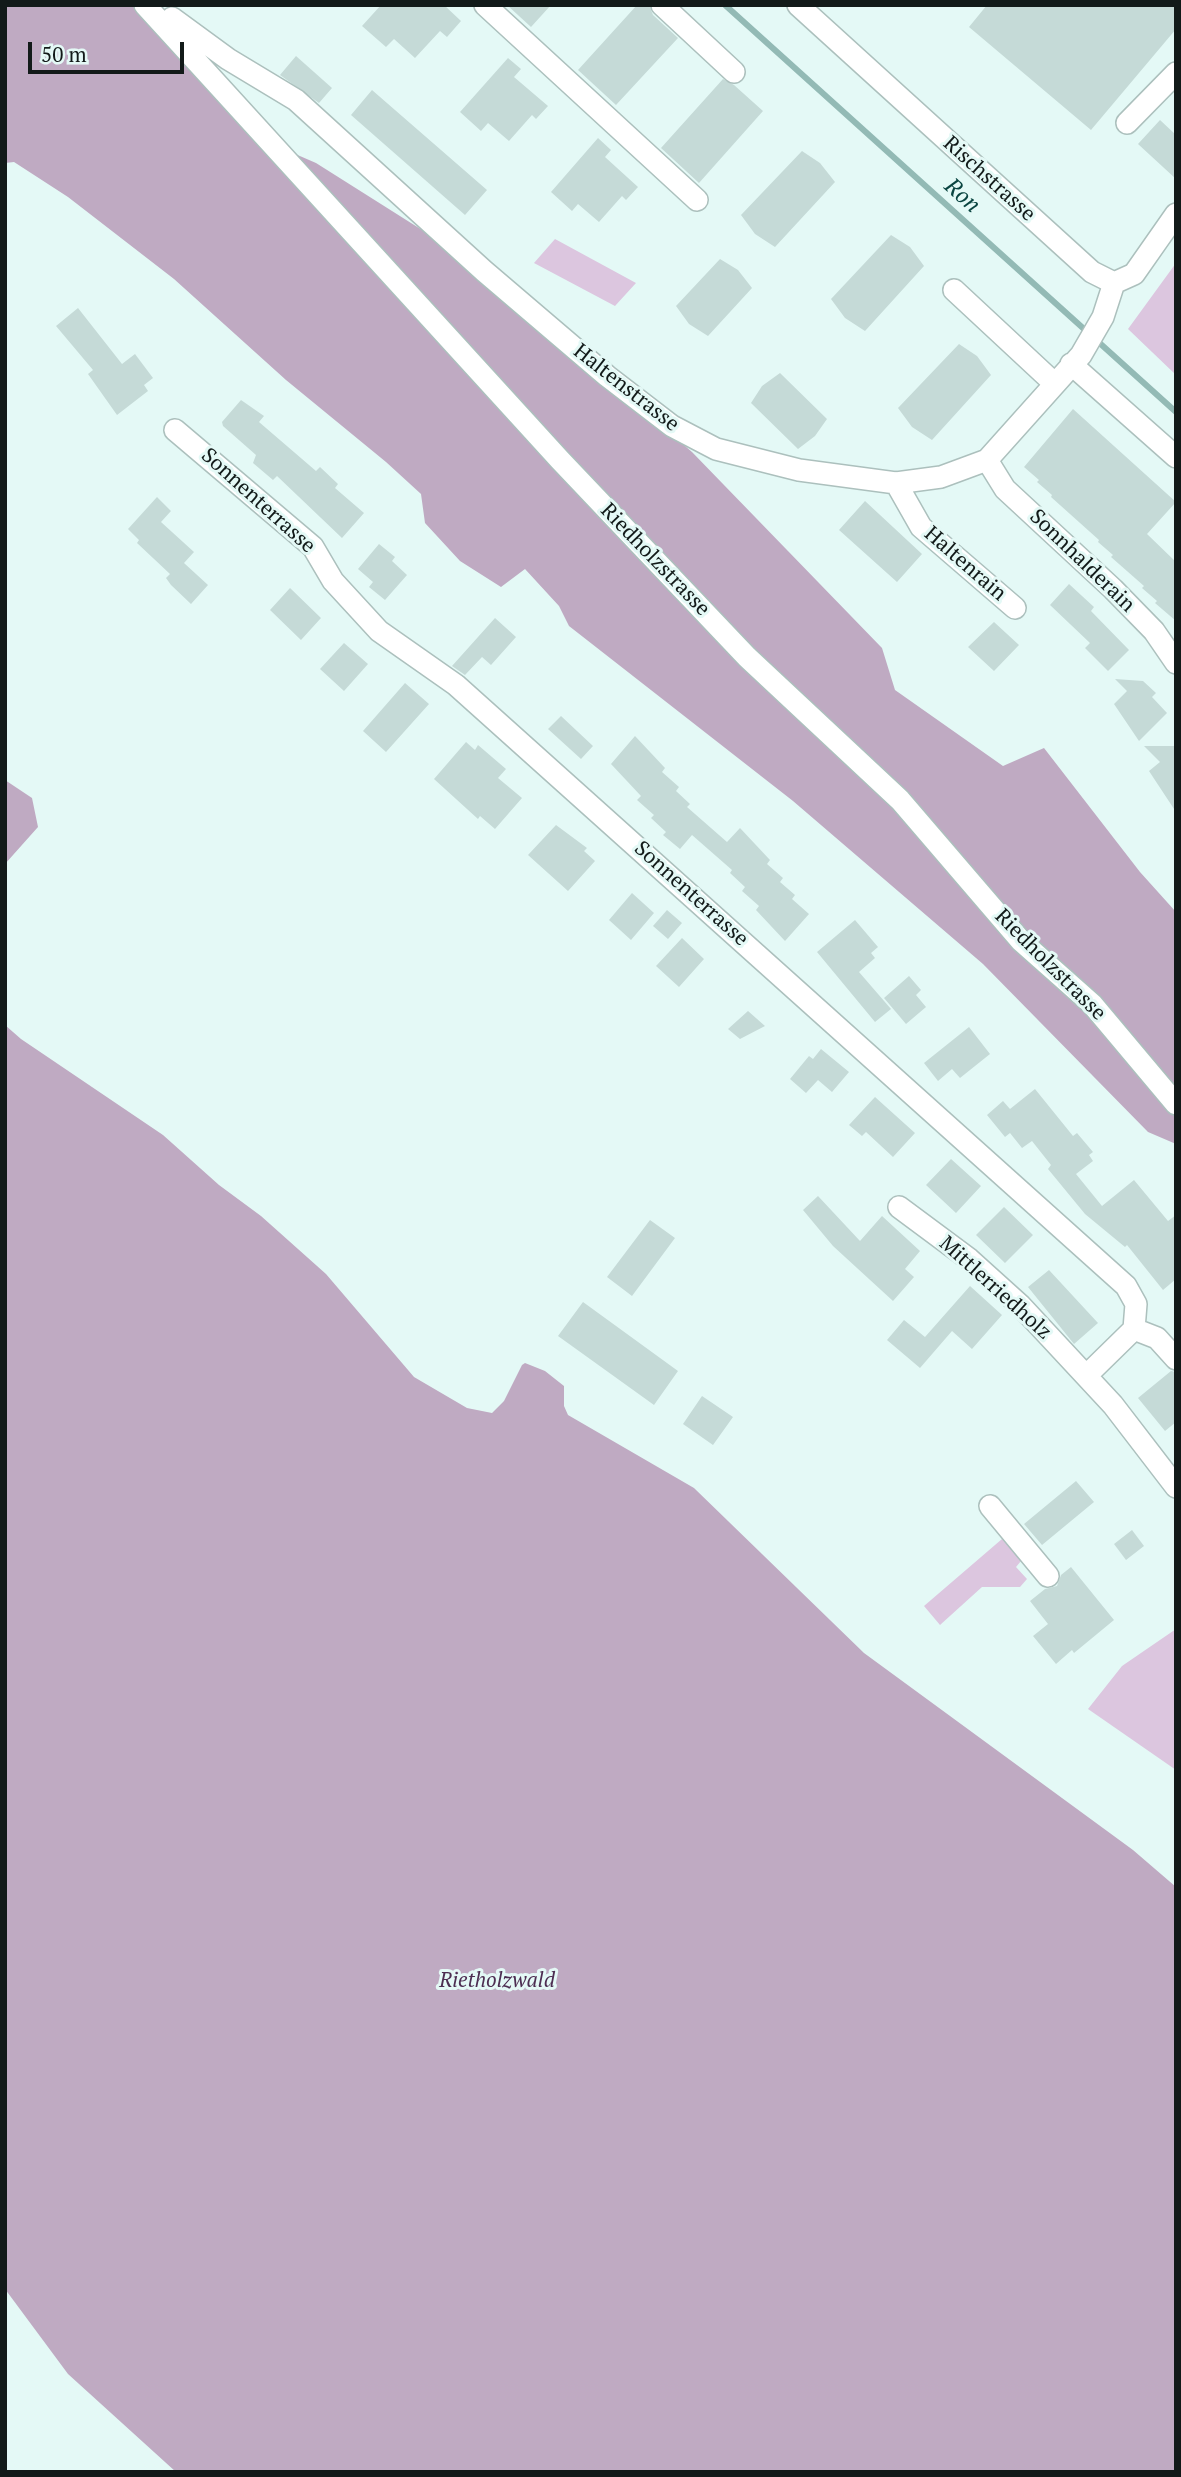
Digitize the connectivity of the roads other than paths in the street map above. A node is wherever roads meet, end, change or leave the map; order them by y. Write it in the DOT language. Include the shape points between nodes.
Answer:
graph roads {
  1 [pos="145,5"];
  2 [pos="156,5"];
  3 [pos="485,5"];
  4 [pos="662,5"];
  5 [pos="798,5"];
  6 [pos="734,72"];
  7 [pos="1176,73"];
  8 [pos="1128,123"];
  9 [pos="697,200"];
  10 [pos="1176,214"];
  11 [pos="1114,283"];
  12 [pos="954,290"];
  13 [pos="1076,359"];
  14 [pos="1055,384"];
  15 [pos="175,430"];
  16 [pos="1176,457"];
  17 [pos="988,460"];
  18 [pos="896,483"];
  19 [pos="1014,608"];
  20 [pos="1176,663"];
  21 [pos="1176,1104"];
  22 [pos="899,1207"];
  23 [pos="1134,1329"];
  24 [pos="1176,1359"];
  25 [pos="1087,1375"];
  26 [pos="1176,1487"];
  27 [pos="989,1506"];
  28 [pos="1048,1576"];
  1 -- 21 [label="street, Riedholzstrasse" via="579,480 747,657 900,800 1021,941 1092,1004"];
  2 -- 18 [label="street, Haltenstrasse" via="194,36 296,100 484,271 672,426 716,449 799,470"];
  3 -- 9 [label="street"];
  4 -- 6 [label="street"];
  5 -- 11 [label="street, Rischstrasse" via="911,95 1092,272"];
  7 -- 8 [label="street"];
  10 -- 11 [label="street" via="1134,274"];
  11 -- 13 [label="street, Haltenstrasse" via="1103,317"];
  12 -- 14 [label="street"];
  13 -- 14 [label="street, Haltenstrasse"];
  13 -- 16 [label="street"];
  14 -- 17 [label="street, Haltenstrasse"];
  15 -- 23 [label="street, Sonnenterrasse" via="313,547 333,581 379,631 456,685 1126,1286 1136,1304"];
  17 -- 18 [label="street, Haltenstrasse" via="941,477"];
  17 -- 20 [label="street, Sonnhalderain" via="1005,489 1123,598"];
  18 -- 19 [label="street, Haltenrain" via="921,527"];
  22 -- 25 [label="street, Mittlerriedholz" via="969,1259"];
  23 -- 24 [label="street" via="1157,1338"];
  23 -- 25 [label="street"];
  25 -- 26 [label="street"];
  27 -- 28 [label="street"];
}
